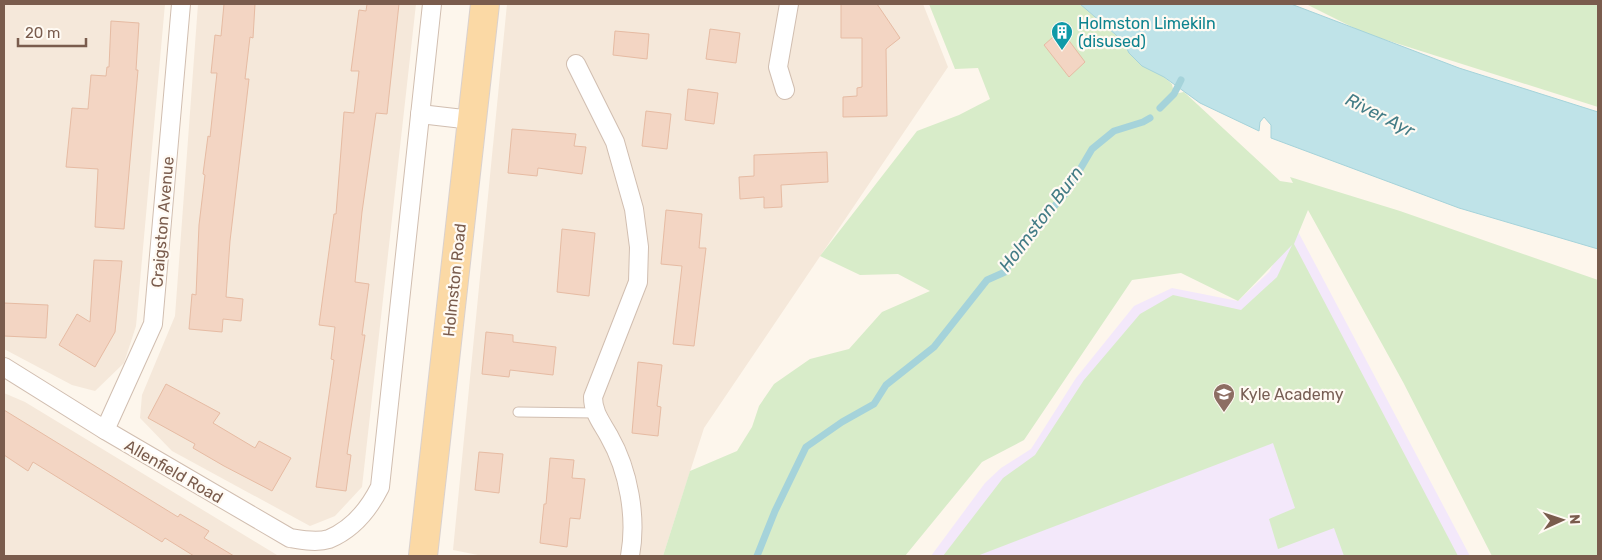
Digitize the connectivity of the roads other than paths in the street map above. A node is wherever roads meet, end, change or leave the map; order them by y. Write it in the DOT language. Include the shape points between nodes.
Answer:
graph roads {
  1 [pos="181,4"];
  2 [pos="432,4"];
  3 [pos="485,4"];
  4 [pos="789,4"];
  5 [pos="576,64"];
  6 [pos="785,90"];
  7 [pos="420,114"];
  8 [pos="472,120"];
  9 [pos="4,367"];
  10 [pos="518,412"];
  11 [pos="596,413"];
  12 [pos="105,430"];
  13 [pos="423,556"];
  14 [pos="630,556"];
  1 -- 12 [label="street, Craigston Avenue" via="153,324"];
  2 -- 7 [label="street"];
  3 -- 8 [label="main road, Holmston Road"];
  4 -- 6 [label="street" via="778,67"];
  5 -- 11 [label="street" via="615,142 634,209 639,247 638,282 593,397"];
  7 -- 8 [label="street"];
  7 -- 12 [label="street, Allenfield Road" via="380,487 363,516 328,539 290,538"];
  8 -- 13 [label="main road, Holmston Road"];
  9 -- 12 [label="street, Allenfield Road"];
  10 -- 11 [label="lane"];
  11 -- 14 [label="street" via="610,436 622,468 632,514 634,536"];
}
